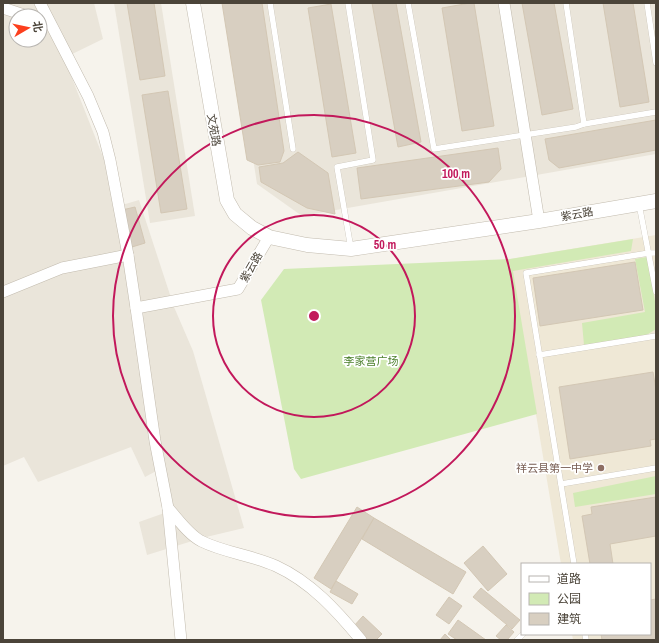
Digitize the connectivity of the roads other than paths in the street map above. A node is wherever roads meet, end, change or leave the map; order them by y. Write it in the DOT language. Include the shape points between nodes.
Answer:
graph roads {
  1 [pos="40,3"];
  2 [pos="193,3"];
  3 [pos="270,3"];
  4 [pos="348,3"];
  5 [pos="408,3"];
  6 [pos="504,3"];
  7 [pos="566,3"];
  8 [pos="647,3"];
  9 [pos="48,23"];
  10 [pos="51,24"];
  11 [pos="656,63"];
  12 [pos="656,112"];
  13 [pos="584,124"];
  14 [pos="525,134"];
  15 [pos="293,149"];
  16 [pos="656,201"];
  17 [pos="638,204"];
  18 [pos="539,221"];
  19 [pos="269,236"];
  20 [pos="351,249"];
  21 [pos="649,253"];
  22 [pos="656,253"];
  23 [pos="128,255"];
  24 [pos="3,292"];
  25 [pos="656,292"];
  26 [pos="136,308"];
  27 [pos="656,336"];
  28 [pos="539,356"];
  29 [pos="656,468"];
  30 [pos="561,484"];
  31 [pos="168,508"];
  32 [pos="574,563"];
  33 [pos="181,640"];
  34 [pos="361,640"];
  1 -- 10 [label="street"];
  2 -- 19 [label="street, 文苑路" via="226,200 235,214 252,228"];
  3 -- 15 [label="lane"];
  4 -- 20 [label="lane" via="373,160 337,167"];
  5 -- 14 [label="lane" via="434,149"];
  6 -- 14 [label="street"];
  7 -- 13 [label="lane"];
  8 -- 11 [label="lane"];
  9 -- 10 [label="street"];
  10 -- 23 [label="street" via="88,96 103,132"];
  12 -- 13 [label="lane"];
  13 -- 14 [label="lane"];
  14 -- 18 [label="street"];
  16 -- 17 [label="street, 紫云路"];
  17 -- 18 [label="street, 紫云路"];
  17 -- 21 [label="lane"];
  18 -- 20 [label="street, 紫云路"];
  19 -- 20 [label="street, 紫云路" via="307,245"];
  19 -- 26 [label="street, 紫云路" via="238,289"];
  21 -- 22 [label="lane"];
  21 -- 25 [label="lane"];
  21 -- 28 [label="lane" via="526,273"];
  23 -- 24 [label="street" via="62,268"];
  23 -- 26 [label="street"];
  26 -- 31 [label="street"];
  27 -- 28 [label="lane"];
  28 -- 30 [label="lane"];
  29 -- 30 [label="lane"];
  30 -- 32 [label="lane"];
  31 -- 33 [label="street"];
  31 -- 34 [label="street" via="187,530 200,540 227,552 260,559 296,577 323,597"];
}
